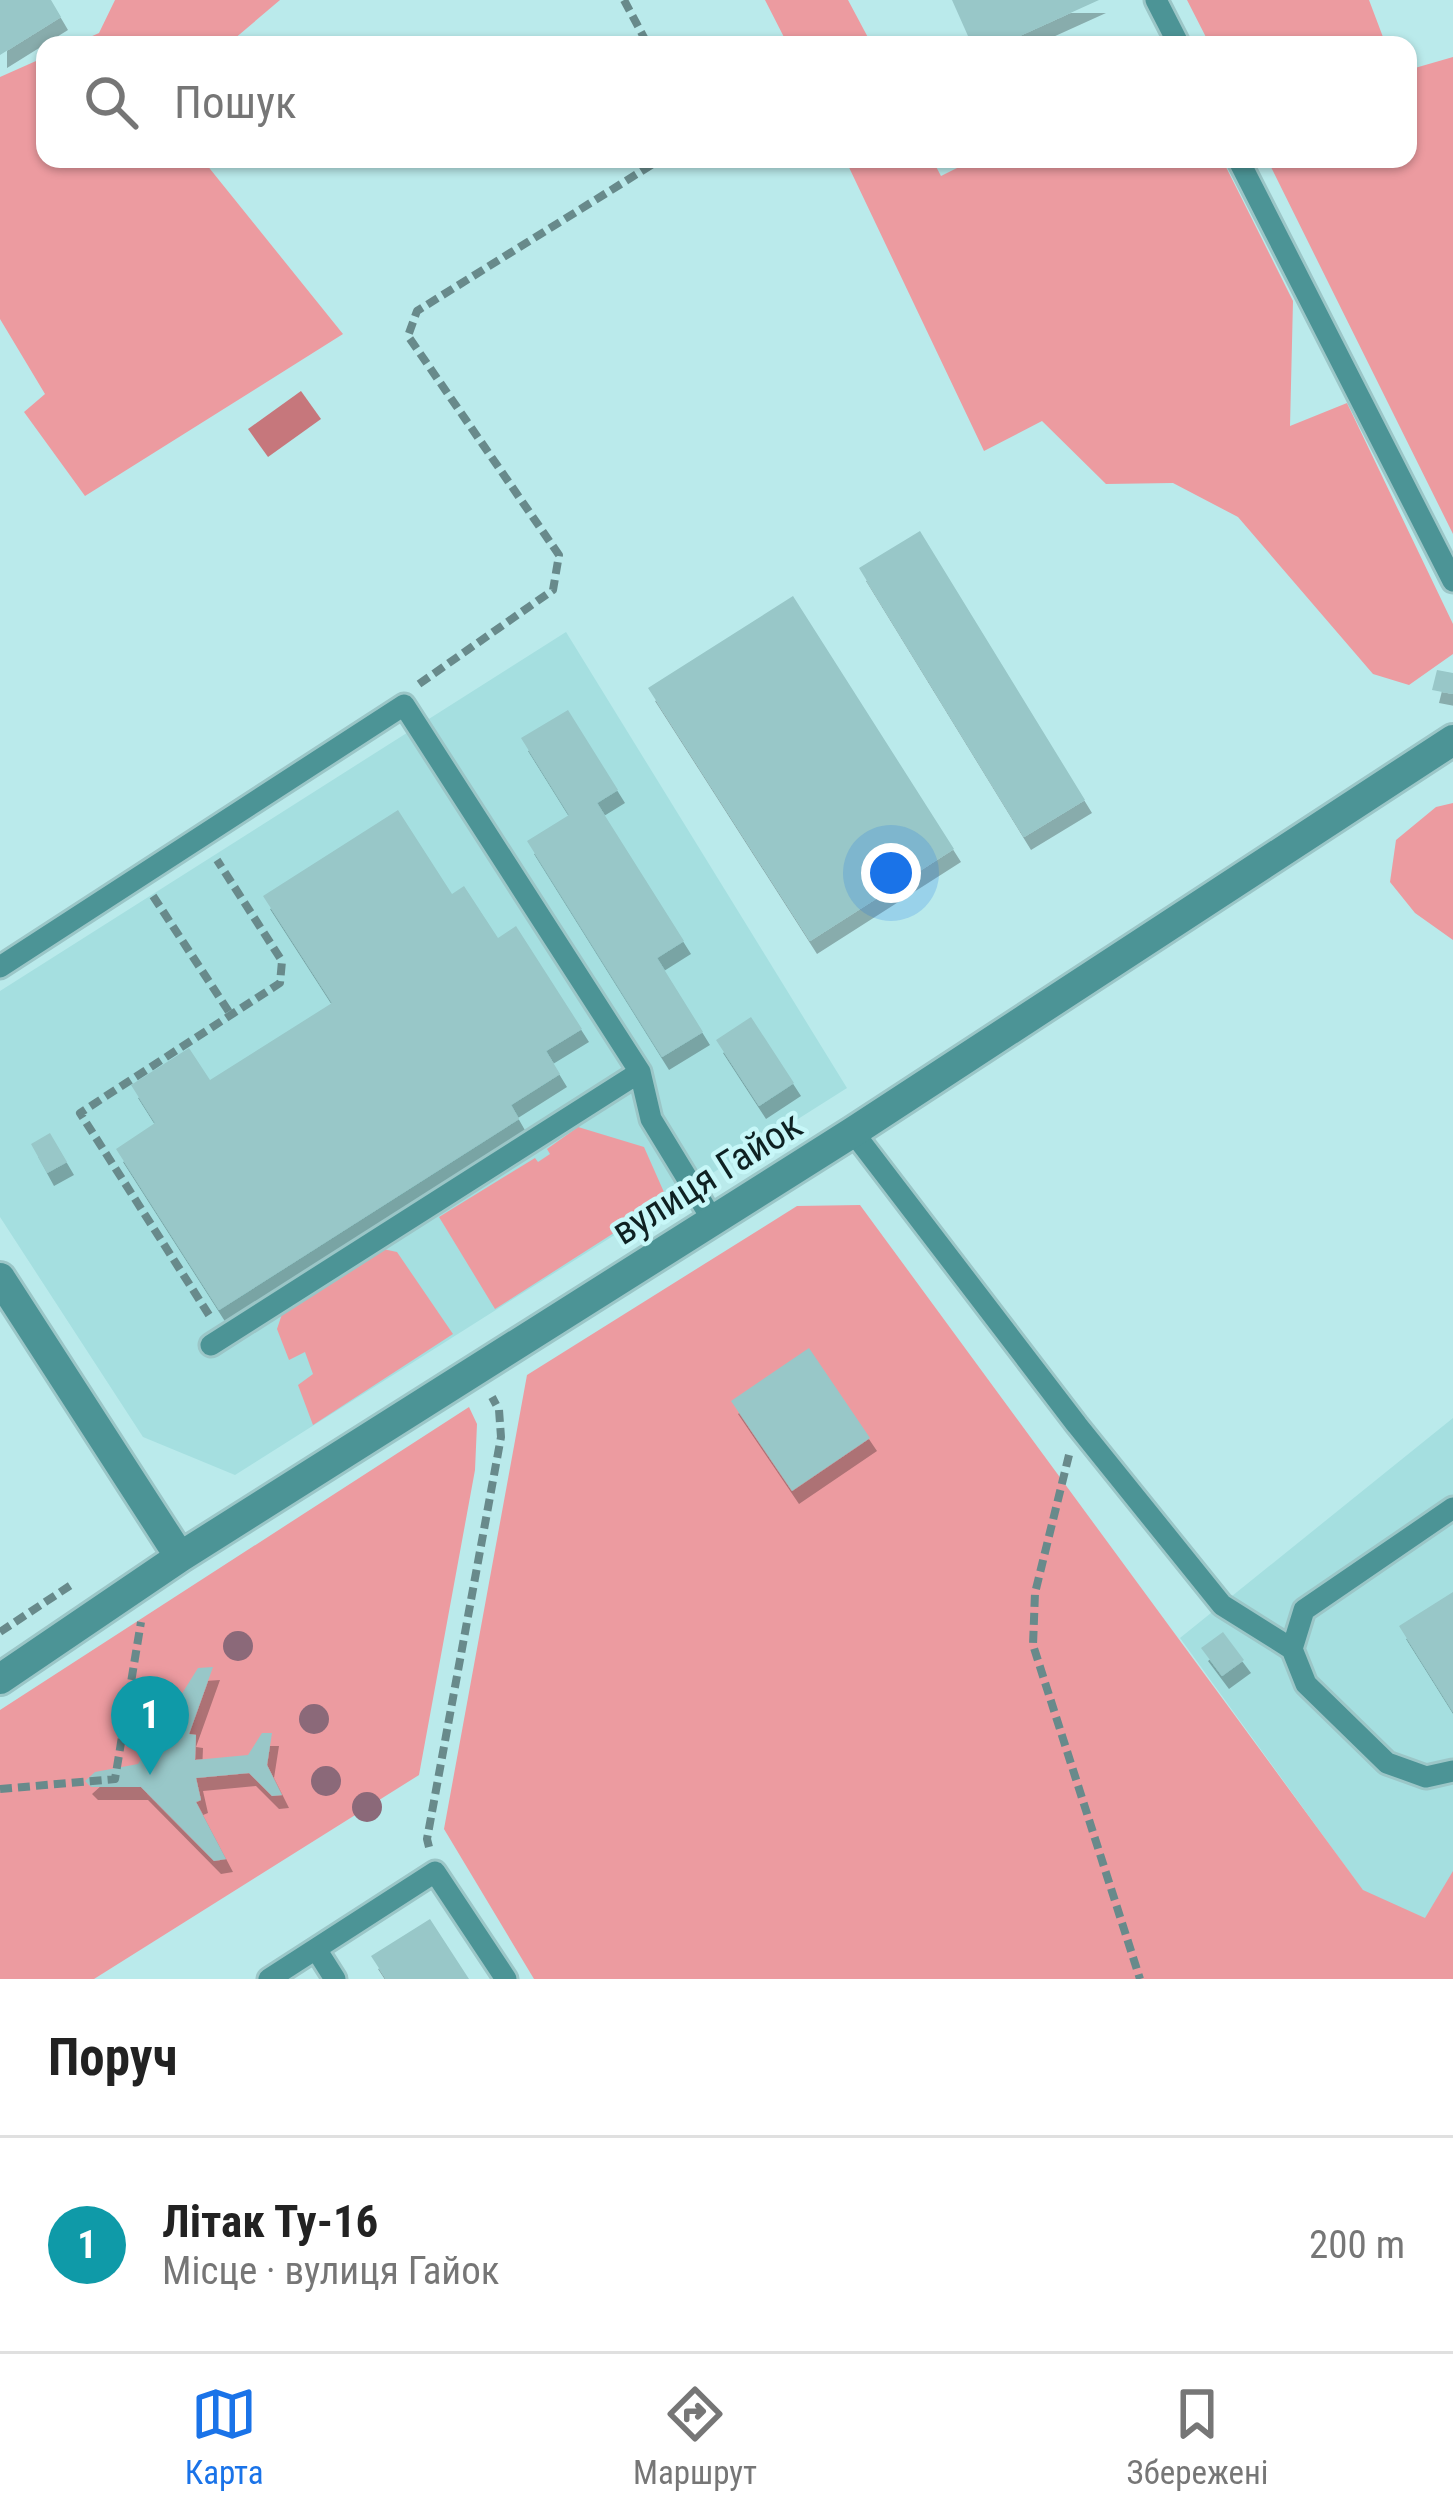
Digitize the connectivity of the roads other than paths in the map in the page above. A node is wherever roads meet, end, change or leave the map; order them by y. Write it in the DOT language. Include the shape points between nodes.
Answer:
graph roads {
  1 [pos="1156,0"];
  2 [pos="1174,36"];
  3 [pos="1243,168"];
  4 [pos="1453,581"];
  5 [pos="1453,740"];
  6 [pos="0,967"];
  7 [pos="640,1072"];
  8 [pos="854,1132"];
  9 [pos="712,1219"];
  10 [pos="0,1278"];
  11 [pos="216,1341"];
  12 [pos="1453,1508"];
  13 [pos="179,1557"];
  14 [pos="1292,1649"];
  15 [pos="0,1679"];
  16 [pos="1453,1771"];
  17 [pos="316,1949"];
  18 [pos="269,1979"];
  19 [pos="335,1979"];
  20 [pos="506,1979"];
  1 -- 2 [label="lane"];
  3 -- 4 [label="lane"];
  5 -- 8 [label="street, вулиця Гайок"];
  6 -- 7 [label="lane" via="404,705"];
  7 -- 9 [label="lane" via="650,1119"];
  7 -- 11 [label="lane"];
  8 -- 9 [label="street, вулиця Гайок"];
  8 -- 14 [label="lane" via="1222,1605"];
  9 -- 13 [label="street, вулиця Гайок"];
  10 -- 13 [label="street"];
  12 -- 14 [label="lane" via="1304,1610"];
  13 -- 15 [label="street, вулиця Гайок"];
  14 -- 16 [label="lane" via="1306,1684 1387,1763 1426,1777"];
  17 -- 18 [label="lane"];
  17 -- 19 [label="lane"];
  17 -- 20 [label="lane" via="435,1872"];
}
